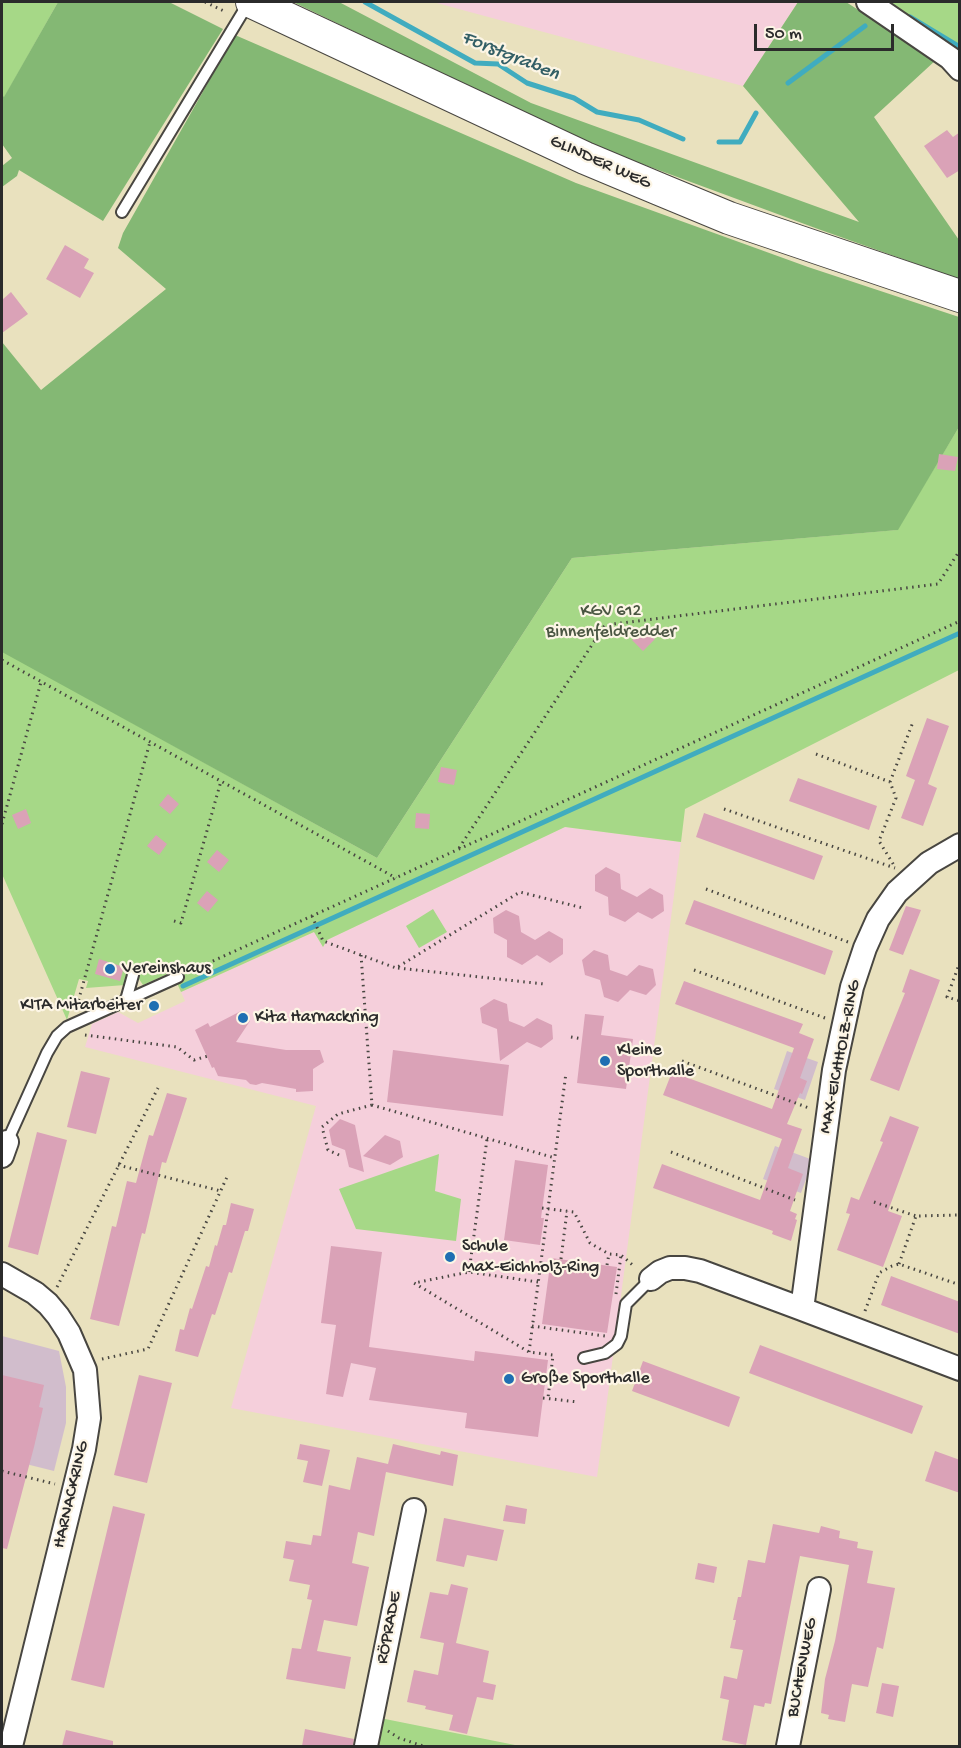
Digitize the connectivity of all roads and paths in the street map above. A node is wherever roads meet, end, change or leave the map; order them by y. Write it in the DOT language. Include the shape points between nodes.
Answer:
graph roads {
  1 [pos="250,2"];
  2 [pos="868,2"];
  3 [pos="960,69"];
  4 [pos="122,212"];
  5 [pos="960,296"];
  6 [pos="960,550"];
  7 [pos="960,621"];
  8 [pos="2,660"];
  9 [pos="41,682"];
  10 [pos="913,722"];
  11 [pos="150,742"];
  12 [pos="816,754"];
  13 [pos="221,782"];
  14 [pos="890,782"];
  15 [pos="724,809"];
  16 [pos="2,824"];
  17 [pos="960,845"];
  18 [pos="458,850"];
  19 [pos="396,878"];
  20 [pos="706,889"];
  21 [pos="583,908"];
  22 [pos="312,916"];
  23 [pos="174,921"];
  24 [pos="865,948"];
  25 [pos="361,955"];
  26 [pos="960,962"];
  27 [pos="396,968"];
  28 [pos="694,970"];
  29 [pos="133,975"];
  30 [pos="178,977"];
  31 [pos="544,984"];
  32 [pos="960,1001"];
  33 [pos="124,1004"];
  34 [pos="843,1025"];
  35 [pos="72,1026"];
  36 [pos="89,1035"];
  37 [pos="571,1037"];
  38 [pos="582,1039"];
  39 [pos="207,1056"];
  40 [pos="682,1061"];
  41 [pos="567,1073"];
  42 [pos="158,1088"];
  43 [pos="372,1105"];
  44 [pos="828,1115"];
  45 [pos="487,1139"];
  46 [pos="4,1149"];
  47 [pos="671,1152"];
  48 [pos="339,1155"];
  49 [pos="555,1158"];
  50 [pos="118,1166"];
  51 [pos="227,1177"];
  52 [pos="221,1191"];
  53 [pos="874,1202"];
  54 [pos="542,1208"];
  55 [pos="815,1208"];
  56 [pos="548,1209"];
  57 [pos="567,1211"];
  58 [pos="960,1215"];
  59 [pos="916,1216"];
  60 [pos="609,1254"];
  61 [pos="621,1255"];
  62 [pos="561,1259"];
  63 [pos="899,1264"];
  64 [pos="607,1265"];
  65 [pos="540,1267"];
  66 [pos="549,1268"];
  67 [pos="469,1272"];
  68 [pos="2,1274"];
  69 [pos="651,1279"];
  70 [pos="538,1282"];
  71 [pos="960,1286"];
  72 [pos="616,1295"];
  73 [pos="48,1304"];
  74 [pos="802,1309"];
  75 [pos="532,1326"];
  76 [pos="857,1330"];
  77 [pos="610,1337"];
  78 [pos="529,1352"];
  79 [pos="584,1358"];
  80 [pos="82,1364"];
  81 [pos="960,1369"];
  82 [pos="543,1398"];
  83 [pos="548,1398"];
  84 [pos="578,1402"];
  85 [pos="2,1471"];
  86 [pos="74,1489"];
  87 [pos="414,1510"];
  88 [pos="819,1589"];
  89 [pos="368,1736"];
  90 [pos="11,1746"];
  91 [pos="423,1746"];
  92 [pos="788,1746"];
  1 -- 4 [label="lane"];
  1 -- 5 [label="main road, GLINDER WEG" via="659,189 740,222"];
  2 -- 3 [label="street" via="950,58"];
  6 -- 18 [label="path" via="938,584 605,625"];
  7 -- 18 [label="path"];
  8 -- 9 [label="path"];
  9 -- 11 [label="path"];
  9 -- 16 [label="path"];
  10 -- 14 [label="path"];
  11 -- 13 [label="path"];
  11 -- 35 [label="path"];
  12 -- 14 [label="path"];
  13 -- 19 [label="path"];
  13 -- 23 [label="path" via="181,924"];
  14 -- 15 [label="path" via="896,798 879,841 896,869"];
  17 -- 24 [label="street, MAX-EICHHOLZ-RING" via="928,863 897,892 878,919"];
  18 -- 19 [label="path"];
  19 -- 22 [label="path"];
  20 -- 24 [label="path"];
  21 -- 27 [label="path" via="520,892"];
  22 -- 25 [label="path" via="323,941"];
  22 -- 30 [label="path"];
  24 -- 34 [label="street, MAX-EICHHOLZ-RING"];
  25 -- 27 [label="path"];
  25 -- 43 [label="path"];
  26 -- 32 [label="path" via="947,997"];
  27 -- 31 [label="path"];
  28 -- 34 [label="path"];
  29 -- 33 [label="lane"];
  30 -- 33 [label="lane"];
  33 -- 35 [label="lane"];
  34 -- 44 [label="street, MAX-EICHHOLZ-RING"];
  35 -- 46 [label="lane" via="64,1029 52,1044"];
  36 -- 39 [label="path" via="177,1047 194,1059"];
  37 -- 38 [label="path"];
  40 -- 44 [label="path"];
  41 -- 49 [label="path"];
  42 -- 50 [label="path"];
  43 -- 45 [label="path"];
  43 -- 48 [label="path" via="338,1114 322,1127 328,1150"];
  44 -- 55 [label="street, MAX-EICHHOLZ-RING"];
  45 -- 49 [label="path"];
  45 -- 67 [label="path"];
  47 -- 55 [label="path"];
  49 -- 56 [label="path"];
  50 -- 52 [label="path"];
  50 -- 73 [label="path"];
  51 -- 52 [label="path"];
  52 -- 80 [label="path" via="148,1349"];
  53 -- 59 [label="path"];
  54 -- 56 [label="path"];
  55 -- 74 [label="street, MAX-EICHHOLZ-RING"];
  56 -- 57 [label="path"];
  56 -- 65 [label="path"];
  57 -- 60 [label="path" via="574,1212 590,1243"];
  57 -- 62 [label="path"];
  58 -- 59 [label="path"];
  59 -- 63 [label="path"];
  60 -- 61 [label="path"];
  60 -- 64 [label="path"];
  61 -- 69 [label="path"];
  61 -- 72 [label="path"];
  63 -- 71 [label="path"];
  63 -- 76 [label="path" via="879,1273"];
  65 -- 66 [label="path"];
  65 -- 70 [label="path"];
  67 -- 70 [label="path"];
  67 -- 78 [label="path" via="414,1283"];
  68 -- 73 [label="street, HARNACKRING"];
  69 -- 74 [label="street" via="670,1268 685,1268"];
  69 -- 79 [label="lane" via="626,1304 617,1344 607,1352"];
  70 -- 75 [label="path"];
  73 -- 80 [label="street, HARNACKRING" via="69,1333"];
  74 -- 76 [label="street"];
  75 -- 77 [label="path"];
  75 -- 78 [label="path"];
  76 -- 81 [label="street"];
  78 -- 83 [label="path" via="553,1355"];
  80 -- 86 [label="street, HARNACKRING" via="89,1418"];
  82 -- 83 [label="path"];
  83 -- 84 [label="path"];
  85 -- 86 [label="path"];
  86 -- 90 [label="street, HARNACKRING"];
  87 -- 89 [label="street, RÖPRADE"];
  88 -- 92 [label="street, BUCHENWEG"];
  89 -- 91 [label="path" via="385,1729"];
}
